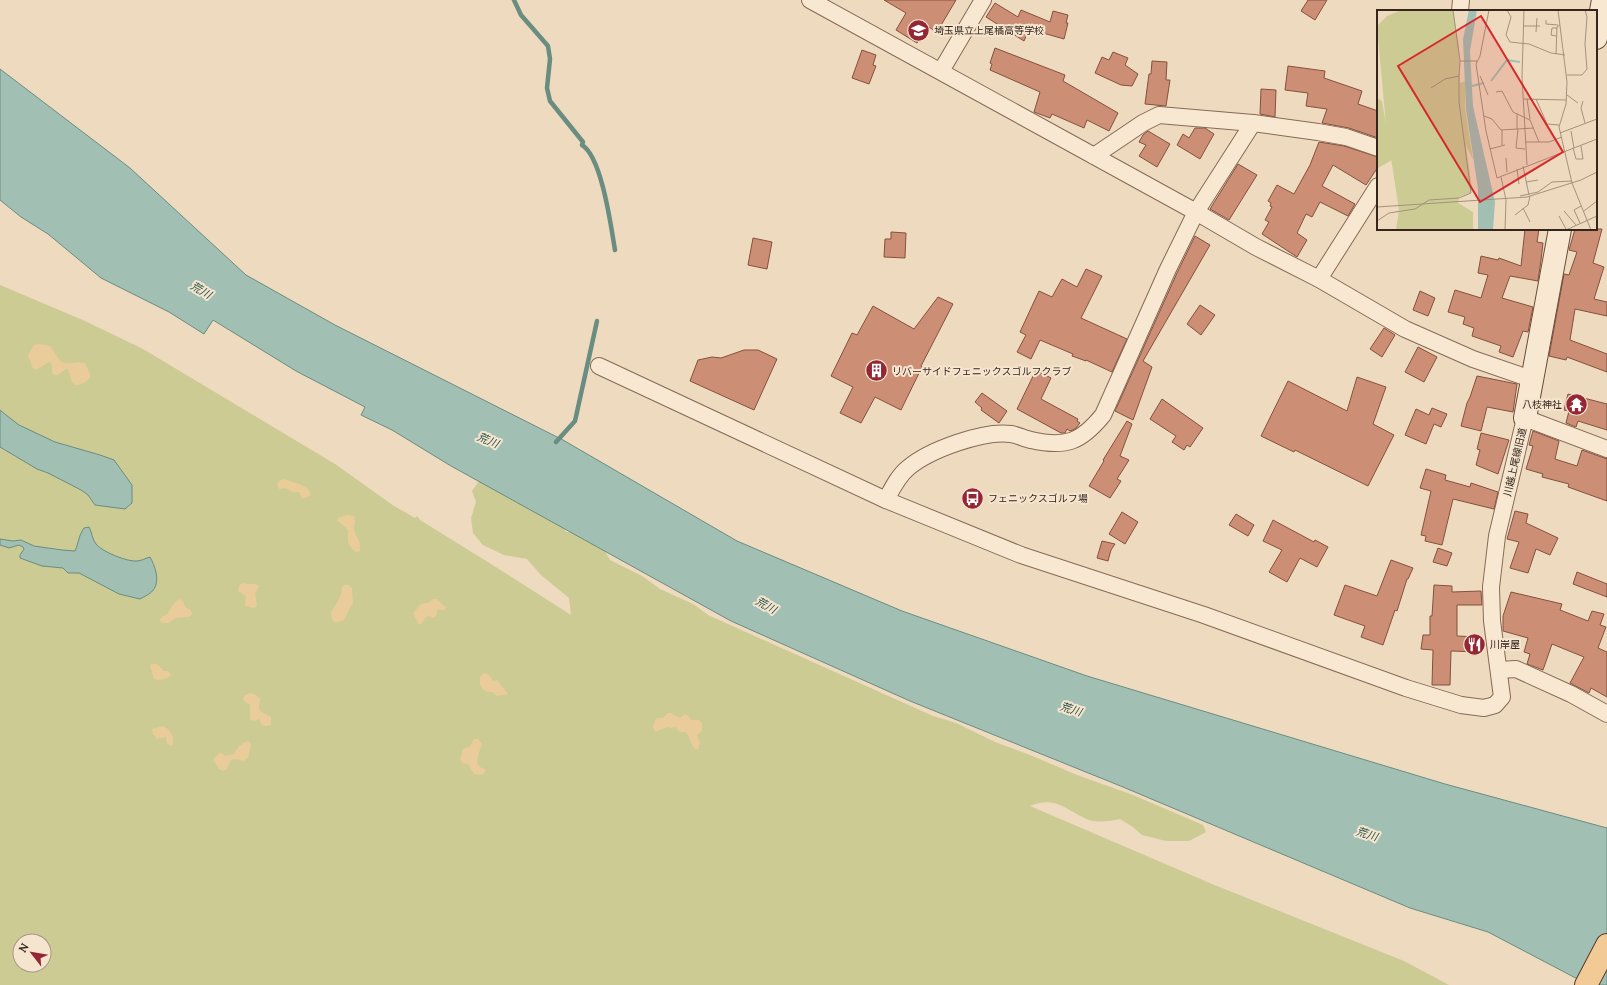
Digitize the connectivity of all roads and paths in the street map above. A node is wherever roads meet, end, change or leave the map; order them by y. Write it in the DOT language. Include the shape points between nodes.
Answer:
graph roads {
  1 [pos="810,0"];
  2 [pos="983,0"];
  3 [pos="1603,0"];
  4 [pos="1597,33"];
  5 [pos="941,71"];
  6 [pos="1253,123"];
  7 [pos="1377,148"];
  8 [pos="1094,156"];
  9 [pos="1377,188"];
  10 [pos="1196,212"];
  11 [pos="1560,230"];
  12 [pos="1319,279"];
  13 [pos="599,366"];
  14 [pos="1531,378"];
  15 [pos="1525,418"];
  16 [pos="1607,449"];
  17 [pos="886,500"];
  18 [pos="1499,670"];
  19 [pos="1607,714"];
  20 [pos="1607,944"];
  21 [pos="1586,985"];
  1 -- 5 [label="street"];
  2 -- 5 [label="street"];
  3 -- 4 [label="street"];
  5 -- 8 [label="street"];
  6 -- 7 [label="street" via="1346,137"];
  6 -- 8 [label="street" via="1159,115"];
  6 -- 10 [label="street"];
  8 -- 10 [label="street"];
  9 -- 12 [label="street"];
  10 -- 12 [label="street" via="1256,247"];
  10 -- 17 [label="street" via="1103,415 1084,435 1070,443 1052,443 1011,434 993,434 950,445 908,468 894,484"];
  11 -- 14 [label="street, 川越上尾線旧道"];
  12 -- 14 [label="street" via="1405,329 1473,359"];
  13 -- 17 [label="street"];
  14 -- 15 [label="street, 川越上尾線旧道"];
  15 -- 16 [label="street"];
  15 -- 18 [label="street, 川越上尾線旧道" via="1497,536 1491,587 1492,621"];
  17 -- 18 [label="street, 川越上尾線旧道" via="1021,555 1461,705 1484,708 1495,705 1502,697"];
  18 -- 19 [label="street" via="1516,669"];
  20 -- 21 [label="main road"];
}
